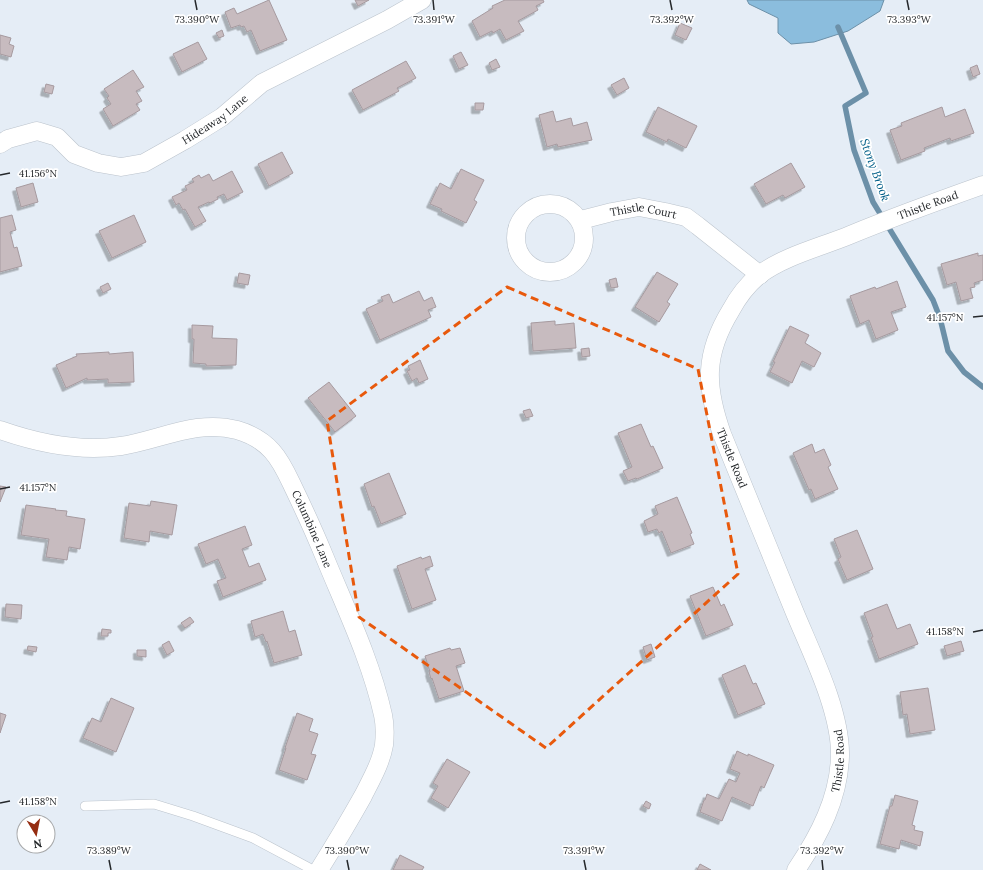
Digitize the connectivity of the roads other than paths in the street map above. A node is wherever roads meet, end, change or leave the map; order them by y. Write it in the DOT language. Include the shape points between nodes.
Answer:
graph roads {
  1 [pos="422,0"];
  2 [pos="0,144"];
  3 [pos="983,185"];
  4 [pos="581,220"];
  5 [pos="760,275"];
  6 [pos="0,430"];
  7 [pos="84,806"];
  8 [pos="313,870"];
  9 [pos="319,870"];
  10 [pos="796,870"];
  1 -- 2 [label="street, Hideaway Lane" via="262,83 222,117 144,163 120,167 98,163 74,154 57,137 37,131"];
  3 -- 5 [label="street, Thistle Road" via="795,256"];
  4 -- 5 [label="street, Thistle Court" via="639,207 686,217"];
  5 -- 10 [label="street, Thistle Road" via="745,288 719,332 713,347 710,394 722,434 816,662 836,720 840,756 832,804 822,829"];
  6 -- 9 [label="street, Columbine Lane" via="49,443 101,448 120,446 185,429 222,427 260,440 281,463 304,510 354,630 383,714 384,744 380,760 355,811"];
  7 -- 8 [label="lane" via="154,804 253,838"];
}
